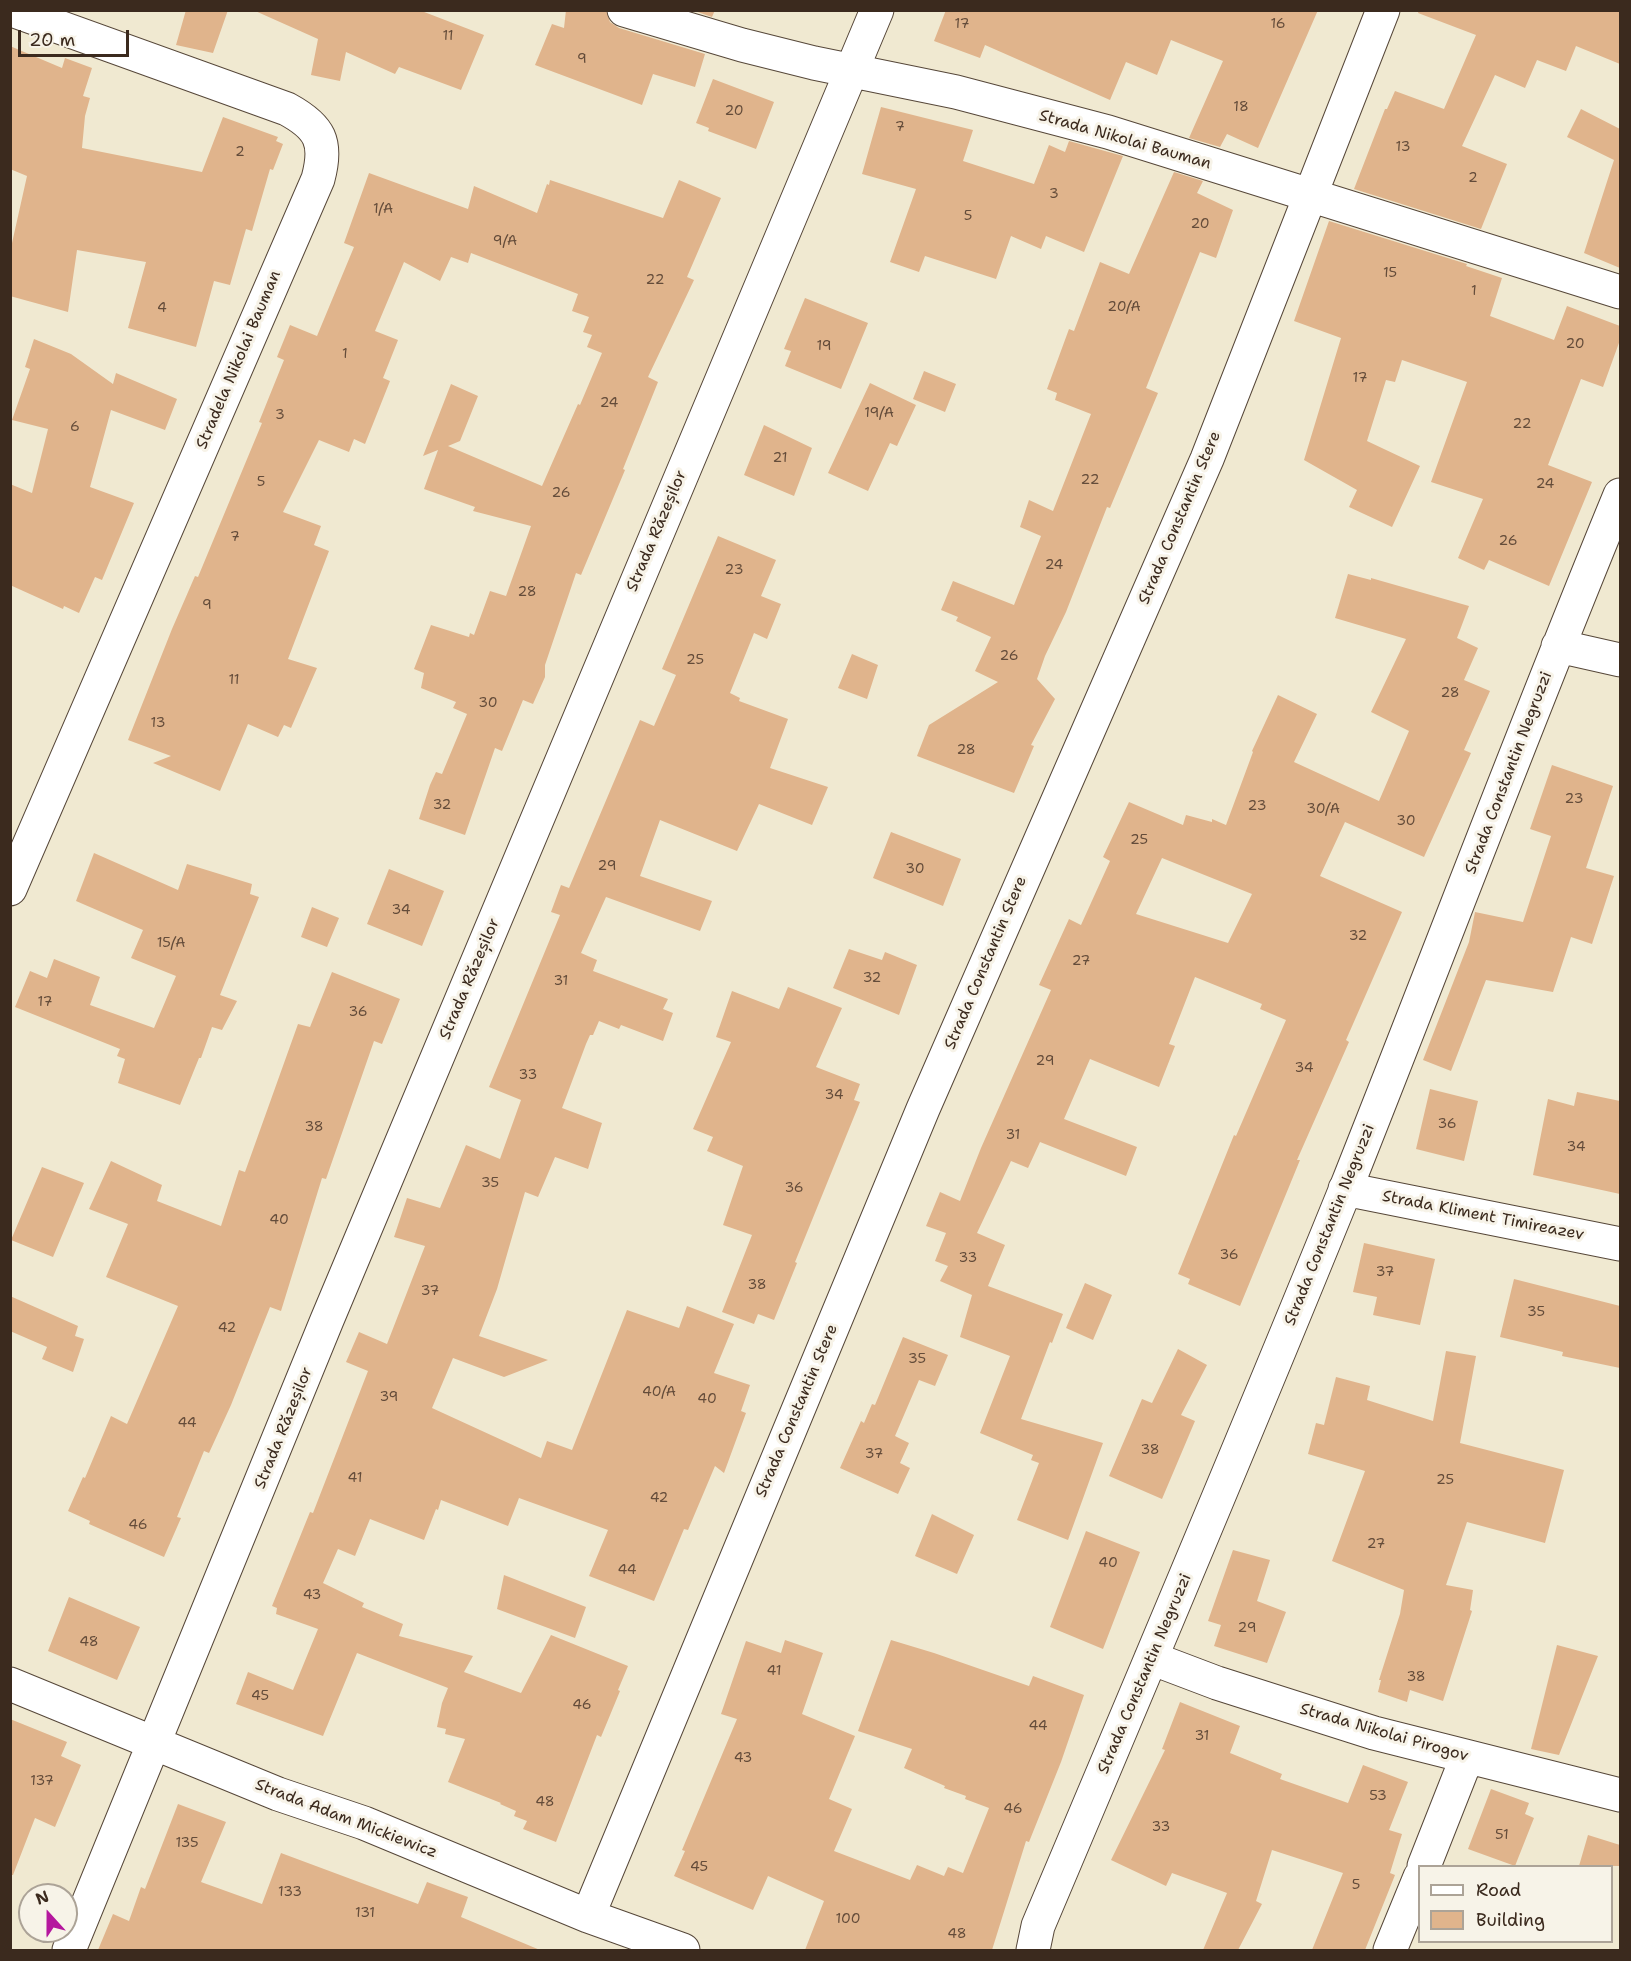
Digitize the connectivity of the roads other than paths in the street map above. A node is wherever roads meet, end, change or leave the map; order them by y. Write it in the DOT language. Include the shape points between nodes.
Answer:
graph roads {
  1 [pos="12,10"];
  2 [pos="624,10"];
  3 [pos="877,10"];
  4 [pos="1383,10"];
  5 [pos="852,70"];
  6 [pos="1311,196"];
  7 [pos="1620,292"];
  8 [pos="1620,495"];
  9 [pos="1558,646"];
  10 [pos="1620,660"];
  11 [pos="10,889"];
  12 [pos="1345,1189"];
  13 [pos="1620,1244"];
  14 [pos="1151,1659"];
  15 [pos="10,1684"];
  16 [pos="154,1744"];
  17 [pos="1467,1757"];
  18 [pos="1620,1795"];
  19 [pos="1424,1865"];
  20 [pos="1418,1880"];
  21 [pos="588,1916"];
  22 [pos="69,1950"];
  23 [pos="683,1950"];
  24 [pos="1033,1950"];
  25 [pos="1390,1950"];
  1 -- 11 [label="street, Stradela Nikolai Bauman" via="287,110 307,120 319,136 323,159 318,179"];
  2 -- 5 [label="street, Strada Nikolai Bauman" via="752,48"];
  3 -- 5 [label="street, Strada Răzeșilor"];
  4 -- 6 [label="street, Strada Constantin Stere"];
  5 -- 6 [label="street, Strada Nikolai Bauman" via="956,92 1108,132"];
  5 -- 16 [label="street, Strada Răzeșilor" via="327,1320"];
  6 -- 7 [label="street, Strada Nikolai Bauman"];
  6 -- 21 [label="street, Strada Constantin Stere" via="1207,459 923,1109"];
  8 -- 9 [label="street, Strada Constantin Negruzzi"];
  9 -- 10 [label="street"];
  9 -- 12 [label="street, Strada Constantin Negruzzi"];
  12 -- 13 [label="street, Strada Kliment Timireazev"];
  12 -- 14 [label="street, Strada Constantin Negruzzi"];
  14 -- 17 [label="street, Strada Nikolai Pirogov" via="1374,1733"];
  14 -- 24 [label="street, Strada Constantin Negruzzi" via="1038,1926"];
  15 -- 16 [label="street, Strada Adam Mickiewicz"];
  16 -- 21 [label="street, Strada Adam Mickiewicz" via="278,1794 364,1823"];
  16 -- 22 [label="street, Strada Răzeșilor"];
  17 -- 18 [label="street, Strada Nikolai Pirogov"];
  17 -- 19 [label="street"];
  20 -- 25 [label="street"];
  21 -- 23 [label="street, Strada Adam Mickiewicz"];
}
